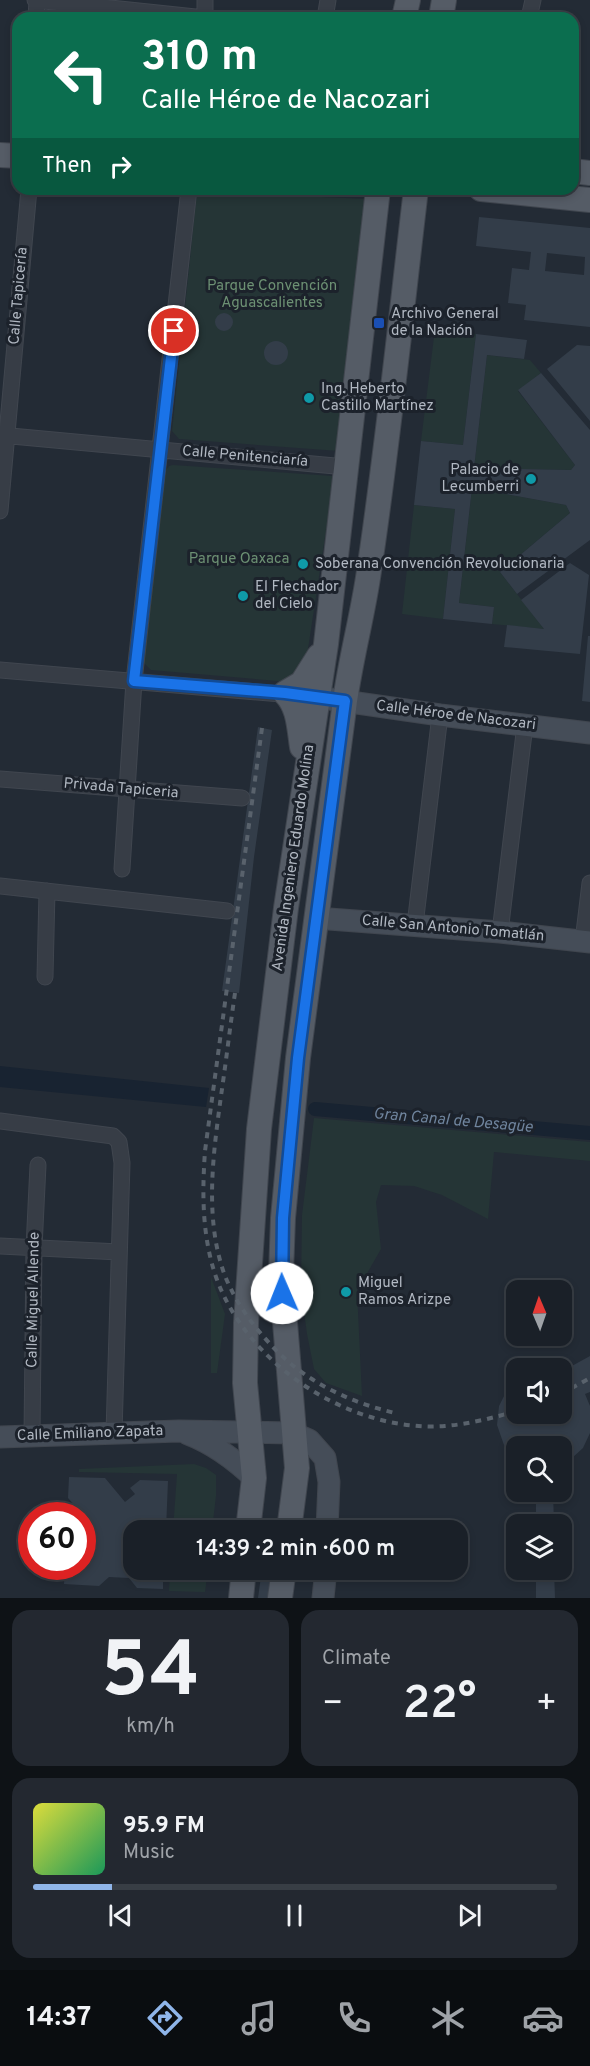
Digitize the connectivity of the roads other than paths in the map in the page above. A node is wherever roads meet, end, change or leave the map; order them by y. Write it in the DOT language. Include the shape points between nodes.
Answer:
graph roads {
  1 [pos="36,0"];
  2 [pos="149,12"];
  3 [pos="28,195"];
  4 [pos="188,195"];
  5 [pos="377,195"];
  6 [pos="415,195"];
  7 [pos="541,195"];
  8 [pos="590,200"];
  9 [pos="3,436"];
  10 [pos="161,450"];
  11 [pos="346,467"];
  12 [pos="0,511"];
  13 [pos="326,644"];
  14 [pos="0,670"];
  15 [pos="134,681"];
  16 [pos="285,693"];
  17 [pos="316,698"];
  18 [pos="345,701"];
  19 [pos="440,716"];
  20 [pos="525,725"];
  21 [pos="590,733"];
  22 [pos="305,771"];
  23 [pos="0,778"];
  24 [pos="127,790"];
  25 [pos="243,798"];
  26 [pos="122,869"];
  27 [pos="590,883"];
  28 [pos="0,886"];
  29 [pos="47,891"];
  30 [pos="227,911"];
  31 [pos="316,918"];
  32 [pos="415,925"];
  33 [pos="500,932"];
  34 [pos="586,942"];
  35 [pos="45,977"];
  36 [pos="0,1121"];
  37 [pos="38,1165"];
  38 [pos="0,1246"];
  39 [pos="34,1248"];
  40 [pos="119,1252"];
  41 [pos="179,1431"];
  42 [pos="248,1431"];
  43 [pos="114,1433"];
  44 [pos="293,1433"];
  45 [pos="32,1436"];
  46 [pos="0,1437"];
  47 [pos="297,1468"];
  48 [pos="254,1478"];
  49 [pos="249,1520"];
  50 [pos="289,1520"];
  51 [pos="302,1520"];
  52 [pos="327,1520"];
  53 [pos="243,1580"];
  54 [pos="282,1580"];
  55 [pos="297,1580"];
  56 [pos="325,1580"];
  57 [pos="241,1598"];
  58 [pos="280,1598"];
  59 [pos="295,1598"];
  60 [pos="323,1598"];
  1 -- 2 [label="street"];
  3 -- 9 [label="street, Calle Tapicería"];
  4 -- 10 [label="street"];
  5 -- 11 [label="main road, Avenida Ingeniero Eduardo Molina"];
  6 -- 18 [label="main road, Avenida Ingeniero Eduardo Molina" via="369,574"];
  7 -- 8 [label="main road"];
  9 -- 10 [label="street, Calle Penitenciaría"];
  9 -- 12 [label="street, Calle Tapicería"];
  10 -- 11 [label="street, Calle Penitenciaría"];
  10 -- 15 [label="street"];
  11 -- 13 [label="main road, Avenida Ingeniero Eduardo Molina"];
  13 -- 16 [label="main road" via="308,676"];
  13 -- 17 [label="main road, Avenida Ingeniero Eduardo Molina"];
  14 -- 15 [label="street, Calle Héroe de Nacozari"];
  15 -- 16 [label="street, Calle Héroe de Nacozari"];
  15 -- 24 [label="street"];
  16 -- 17 [label="street, Calle Héroe de Nacozari"];
  16 -- 22 [label="main road" via="296,710"];
  17 -- 18 [label="street, Calle Héroe de Nacozari"];
  17 -- 22 [label="main road, Avenida Ingeniero Eduardo Molina"];
  18 -- 19 [label="street, Calle Héroe de Nacozari"];
  18 -- 31 [label="main road, Avenida Ingeniero Eduardo Molina"];
  19 -- 20 [label="street, Calle Héroe de Nacozari"];
  19 -- 32 [label="street"];
  20 -- 21 [label="street, Calle Héroe de Nacozari"];
  20 -- 33 [label="street"];
  22 -- 42 [label="main road, Avenida Ingeniero Eduardo Molina" via="260,1129 246,1323"];
  23 -- 24 [label="street, Privada Tapiceria"];
  24 -- 25 [label="street, Privada Tapiceria"];
  24 -- 26 [label="street"];
  27 -- 34 [label="street"];
  28 -- 29 [label="street"];
  29 -- 30 [label="street"];
  29 -- 35 [label="street"];
  31 -- 32 [label="street, Calle San Antonio Tomatlán"];
  31 -- 44 [label="main road, Avenida Ingeniero Eduardo Molina" via="283,1218 281,1274"];
  32 -- 33 [label="street, Calle San Antonio Tomatlán"];
  33 -- 34 [label="street, Calle San Antonio Tomatlán"];
  36 -- 40 [label="street" via="113,1137 119,1142"];
  37 -- 39 [label="street, Calle Miguel Allende"];
  38 -- 39 [label="street"];
  39 -- 40 [label="street"];
  39 -- 45 [label="street, Calle Miguel Allende"];
  40 -- 43 [label="street"];
  41 -- 42 [label="street, Calle Emiliano Zapata"];
  41 -- 43 [label="street, Calle Emiliano Zapata"];
  41 -- 48 [label="street, Calle Emiliano Zapata" via="224,1453"];
  42 -- 44 [label="street, Calle Emiliano Zapata"];
  42 -- 48 [label="main road, Avenida Ingeniero Eduardo Molina"];
  43 -- 45 [label="street, Calle Emiliano Zapata"];
  44 -- 47 [label="main road, Avenida Ingeniero Eduardo Molina"];
  44 -- 52 [label="street" via="309,1440 325,1458 329,1482"];
  45 -- 46 [label="street, Calle Emiliano Zapata"];
  47 -- 50 [label="main road, Avenida Ingeniero Eduardo Molina"];
  47 -- 51 [label="main road"];
  48 -- 49 [label="main road, Avenida Ingeniero Eduardo Molina"];
  53 -- 57 [label="main road"];
  54 -- 58 [label="main road"];
  55 -- 59 [label="main road"];
  56 -- 60 [label="street"];
}
